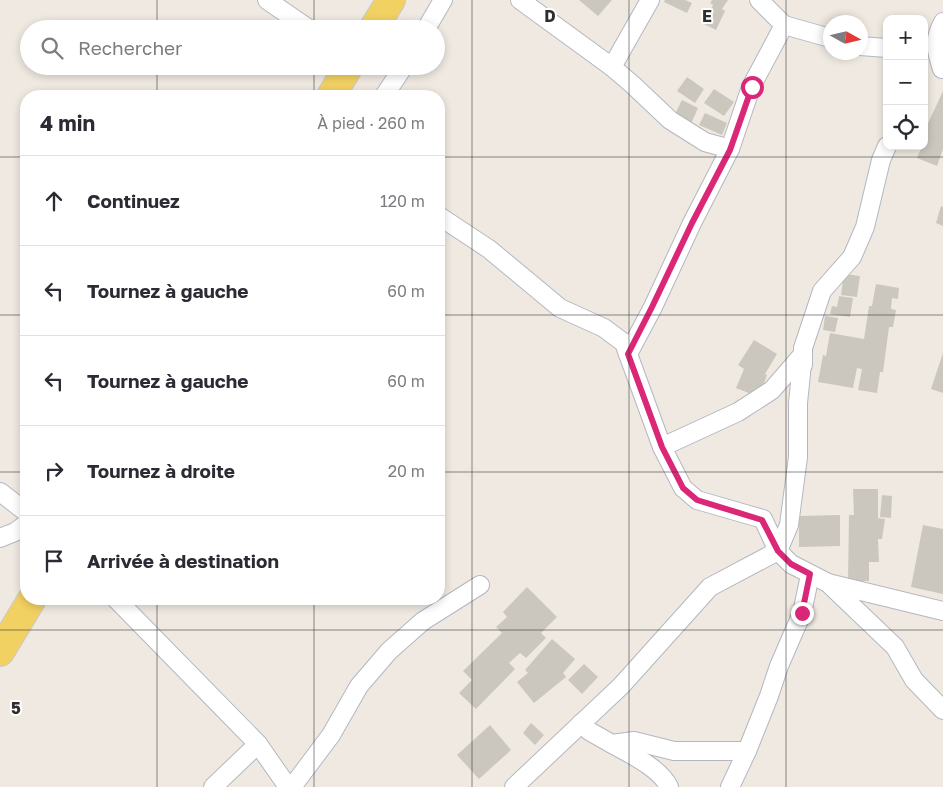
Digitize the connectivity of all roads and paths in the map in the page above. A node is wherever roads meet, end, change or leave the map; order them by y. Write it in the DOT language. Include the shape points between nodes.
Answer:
graph roads {
  1 [pos="267,0"];
  2 [pos="391,0"];
  3 [pos="443,0"];
  4 [pos="520,0"];
  5 [pos="650,0"];
  6 [pos="759,0"];
  7 [pos="296,20"];
  8 [pos="378,20"];
  9 [pos="431,20"];
  10 [pos="943,22"];
  11 [pos="784,25"];
  12 [pos="823,36"];
  13 [pos="868,47"];
  14 [pos="883,48"];
  15 [pos="928,65"];
  16 [pos="612,67"];
  17 [pos="942,69"];
  18 [pos="344,75"];
  19 [pos="398,75"];
  20 [pos="335,90"];
  21 [pos="388,90"];
  22 [pos="730,150"];
  23 [pos="885,150"];
  24 [pos="445,220"];
  25 [pos="628,354"];
  26 [pos="803,354"];
  27 [pos="662,447"];
  28 [pos="0,492"];
  29 [pos="20,507"];
  30 [pos="20,528"];
  31 [pos="0,538"];
  32 [pos="778,551"];
  33 [pos="810,574"];
  34 [pos="828,583"];
  35 [pos="480,585"];
  36 [pos="28,605"];
  37 [pos="122,605"];
  38 [pos="943,612"];
  39 [pos="0,652"];
  40 [pos="943,710"];
  41 [pos="581,723"];
  42 [pos="258,744"];
  43 [pos="612,744"];
  44 [pos="747,751"];
  45 [pos="213,787"];
  46 [pos="288,787"];
  47 [pos="292,787"];
  48 [pos="514,787"];
  49 [pos="669,787"];
  50 [pos="730,787"];
  1 -- 7 [label="street"];
  2 -- 8 [label="main road"];
  3 -- 9 [label="street"];
  4 -- 16 [label="street"];
  5 -- 16 [label="street"];
  6 -- 11 [label="street"];
  10 -- 17 [label="street" via="936,44"];
  11 -- 12 [label="street"];
  11 -- 22 [label="street" via="752,87"];
  13 -- 14 [label="street"];
  15 -- 17 [label="street"];
  16 -- 22 [label="street" via="670,120 705,142"];
  18 -- 20 [label="main road"];
  19 -- 21 [label="street"];
  22 -- 25 [label="street"];
  23 -- 26 [label="street" via="866,228 852,257 822,291"];
  24 -- 25 [label="street" via="489,249 560,308 604,328 624,343"];
  25 -- 27 [label="street"];
  26 -- 27 [label="street" via="772,390 738,412"];
  26 -- 32 [label="street" via="798,403 798,457 789,525"];
  27 -- 32 [label="street" via="683,488 697,500 762,520"];
  28 -- 29 [label="street"];
  30 -- 31 [label="street"];
  32 -- 33 [label="street" via="791,564"];
  32 -- 41 [label="street" via="710,587 621,686"];
  33 -- 34 [label="street"];
  33 -- 44 [label="street" via="802,613"];
  34 -- 38 [label="street"];
  34 -- 40 [label="street" via="895,647 914,680"];
  35 -- 47 [label="street" via="423,620 389,651 359,686 331,735"];
  36 -- 39 [label="main road"];
  37 -- 42 [label="street"];
  41 -- 43 [label="street" via="589,732"];
  41 -- 48 [label="street"];
  42 -- 45 [label="street"];
  42 -- 46 [label="street"];
  43 -- 44 [label="street" via="634,741 674,750"];
  43 -- 49 [label="street" via="654,770"];
  44 -- 50 [label="street"];
}
